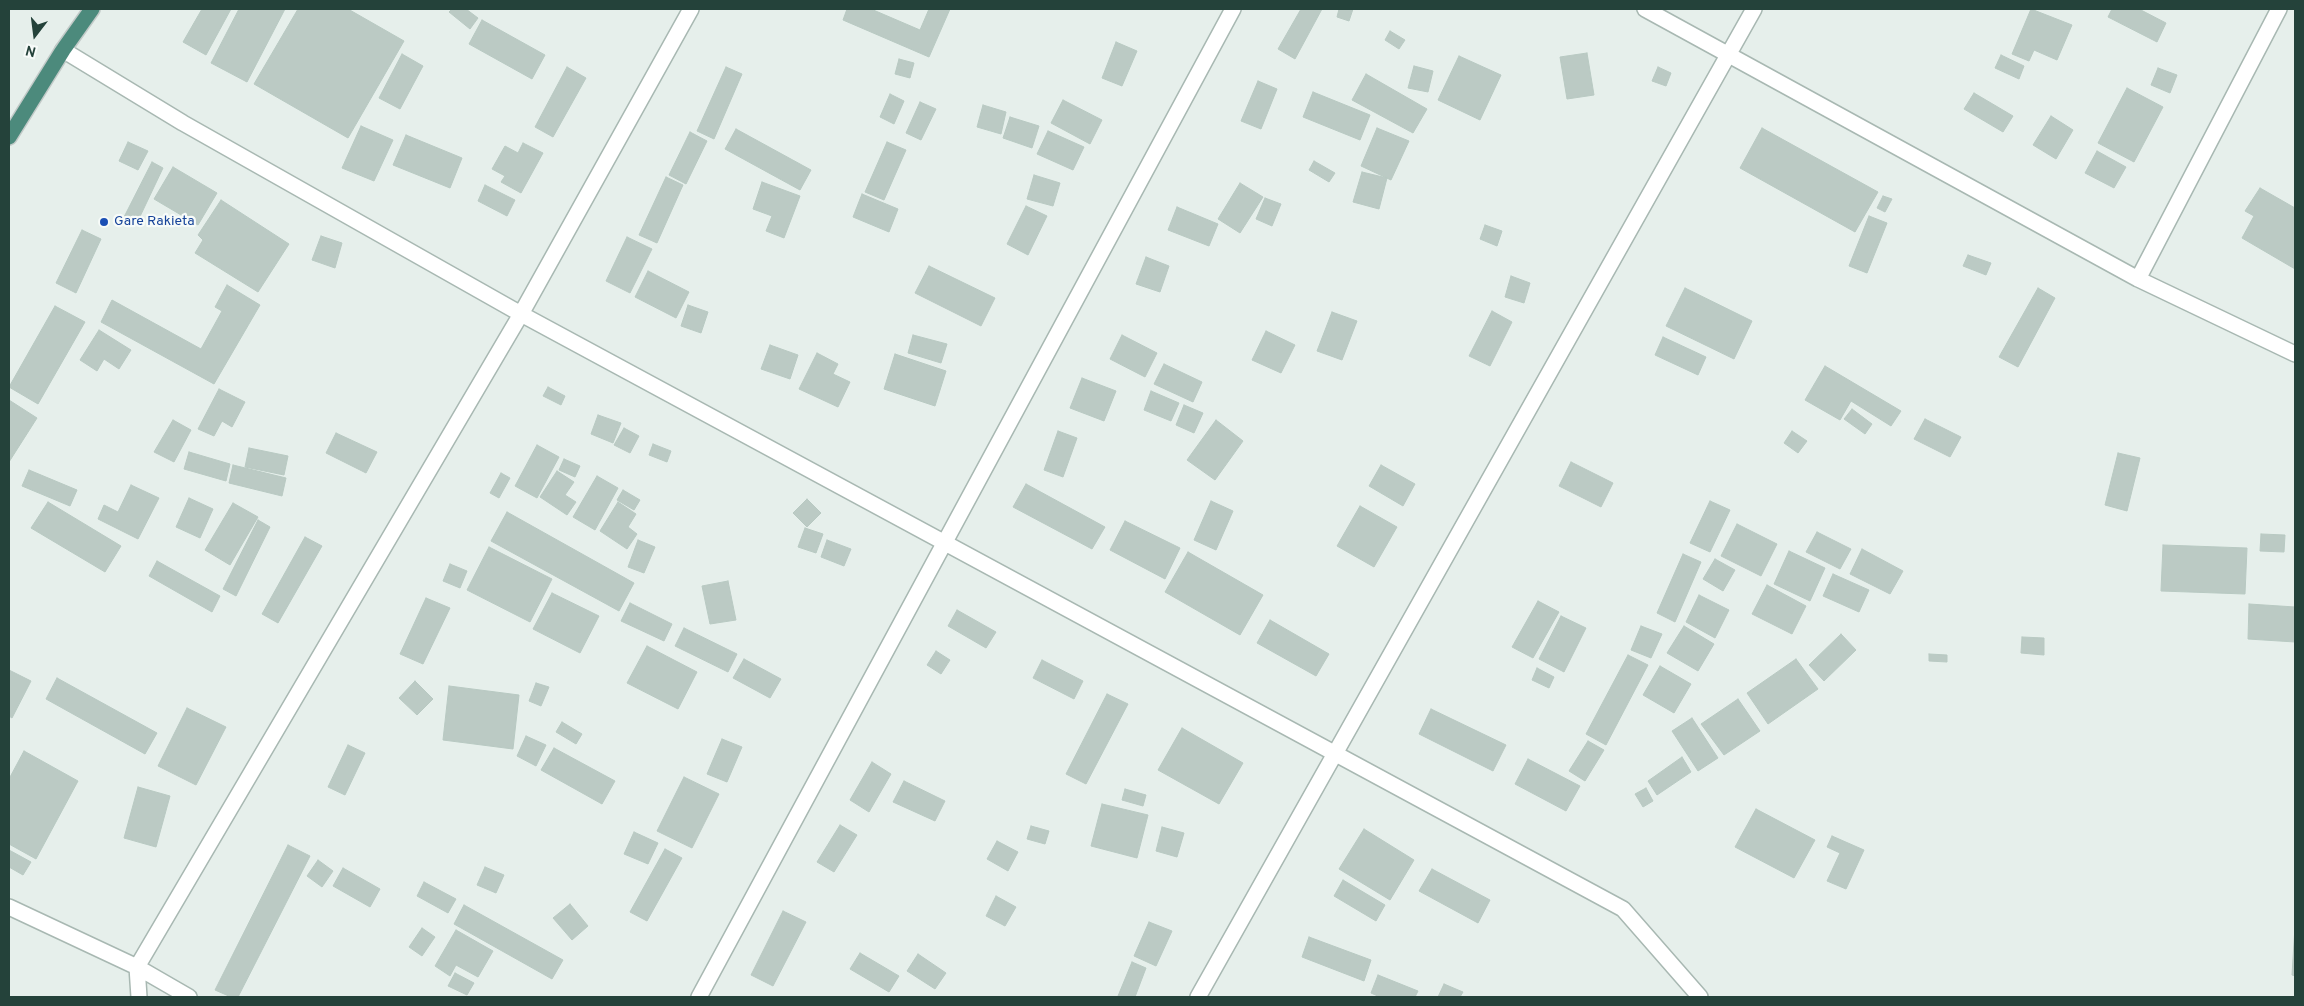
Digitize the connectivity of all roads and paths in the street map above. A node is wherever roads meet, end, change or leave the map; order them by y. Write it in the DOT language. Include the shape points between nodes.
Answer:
graph roads {
  1 [pos="92,9"];
  2 [pos="691,9"];
  3 [pos="1233,9"];
  4 [pos="1645,9"];
  5 [pos="1754,9"];
  6 [pos="2279,9"];
  7 [pos="63,50"];
  8 [pos="1729,55"];
  9 [pos="9,137"];
  10 [pos="2138,279"];
  11 [pos="521,314"];
  12 [pos="2295,354"];
  13 [pos="944,543"];
  14 [pos="1335,754"];
  15 [pos="9,907"];
  16 [pos="137,967"];
  17 [pos="139,997"];
  18 [pos="189,997"];
  19 [pos="699,997"];
  20 [pos="1198,997"];
  21 [pos="1700,997"];
  1 -- 7 [label="highway"];
  2 -- 11 [label="street"];
  3 -- 13 [label="street"];
  4 -- 8 [label="street"];
  5 -- 8 [label="street"];
  6 -- 10 [label="street"];
  7 -- 9 [label="highway"];
  7 -- 11 [label="street" via="183,123"];
  8 -- 10 [label="street"];
  8 -- 14 [label="street"];
  10 -- 12 [label="street"];
  11 -- 13 [label="street"];
  11 -- 16 [label="street"];
  13 -- 14 [label="street"];
  13 -- 19 [label="street"];
  14 -- 20 [label="street"];
  14 -- 21 [label="street" via="1623,910"];
  15 -- 16 [label="street"];
  16 -- 17 [label="street"];
  16 -- 18 [label="street"];
}
